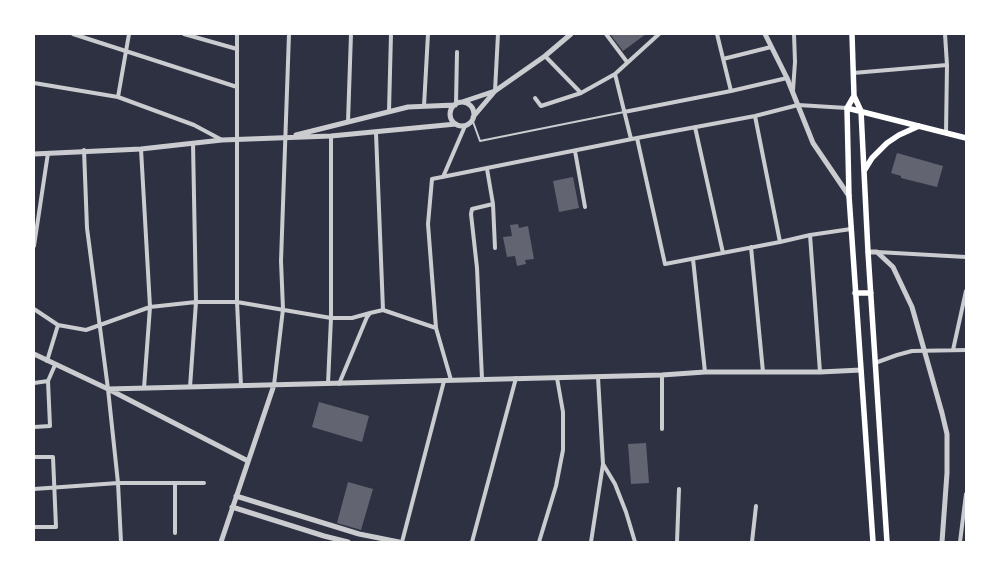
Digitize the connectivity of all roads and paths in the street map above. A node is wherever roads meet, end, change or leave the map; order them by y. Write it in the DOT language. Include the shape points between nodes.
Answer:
graph roads {
  1 [pos="72,34"];
  2 [pos="129,34"];
  3 [pos="184,34"];
  4 [pos="237,34"];
  5 [pos="290,34"];
  6 [pos="351,34"];
  7 [pos="390,34"];
  8 [pos="428,34"];
  9 [pos="498,34"];
  10 [pos="571,34"];
  11 [pos="606,34"];
  12 [pos="658,34"];
  13 [pos="717,34"];
  14 [pos="765,34"];
  15 [pos="794,34"];
  16 [pos="852,34"];
  17 [pos="945,34"];
  18 [pos="771,47"];
  19 [pos="237,49"];
  20 [pos="126,52"];
  21 [pos="457,52"];
  22 [pos="545,56"];
  23 [pos="723,59"];
  24 [pos="627,62"];
  25 [pos="947,65"];
  26 [pos="853,73"];
  27 [pos="615,74"];
  28 [pos="787,78"];
  29 [pos="34,83"];
  30 [pos="236,87"];
  31 [pos="495,91"];
  32 [pos="731,91"];
  33 [pos="581,93"];
  34 [pos="793,93"];
  35 [pos="854,96"];
  36 [pos="118,97"];
  37 [pos="535,98"];
  38 [pos="457,104"];
  39 [pos="798,105"];
  40 [pos="424,106"];
  41 [pos="847,108"];
  42 [pos="861,110"];
  43 [pos="389,111"];
  44 [pos="624,112"];
  45 [pos="754,116"];
  46 [pos="473,118"];
  47 [pos="348,122"];
  48 [pos="456,124"];
  49 [pos="465,126"];
  50 [pos="919,126"];
  51 [pos="695,127"];
  52 [pos="376,132"];
  53 [pos="946,133"];
  54 [pos="331,136"];
  55 [pos="286,137"];
  56 [pos="637,138"];
  57 [pos="966,138"];
  58 [pos="631,139"];
  59 [pos="222,140"];
  60 [pos="236,140"];
  61 [pos="192,143"];
  62 [pos="142,149"];
  63 [pos="84,150"];
  64 [pos="575,151"];
  65 [pos="48,152"];
  66 [pos="34,154"];
  67 [pos="487,169"];
  68 [pos="864,171"];
  69 [pos="444,177"];
  70 [pos="849,196"];
  71 [pos="493,204"];
  72 [pos="585,207"];
  73 [pos="851,229"];
  74 [pos="810,235"];
  75 [pos="780,242"];
  76 [pos="34,246"];
  77 [pos="751,247"];
  78 [pos="495,248"];
  79 [pos="868,252"];
  80 [pos="878,252"];
  81 [pos="723,253"];
  82 [pos="966,257"];
  83 [pos="693,259"];
  84 [pos="966,291"];
  85 [pos="855,293"];
  86 [pos="871,293"];
  87 [pos="196,302"];
  88 [pos="237,302"];
  89 [pos="150,307"];
  90 [pos="34,308"];
  91 [pos="283,309"];
  92 [pos="382,310"];
  93 [pos="370,313"];
  94 [pos="331,318"];
  95 [pos="58,325"];
  96 [pos="100,325"];
  97 [pos="436,328"];
  98 [pos="954,350"];
  99 [pos="966,350"];
  100 [pos="926,351"];
  101 [pos="34,354"];
  102 [pos="47,361"];
  103 [pos="875,363"];
  104 [pos="55,365"];
  105 [pos="860,370"];
  106 [pos="705,372"];
  107 [pos="763,372"];
  108 [pos="820,372"];
  109 [pos="662,375"];
  110 [pos="598,377"];
  111 [pos="482,378"];
  112 [pos="516,378"];
  113 [pos="557,378"];
  114 [pos="451,380"];
  115 [pos="48,381"];
  116 [pos="444,381"];
  117 [pos="34,383"];
  118 [pos="328,384"];
  119 [pos="339,384"];
  120 [pos="274,385"];
  121 [pos="241,386"];
  122 [pos="190,387"];
  123 [pos="144,388"];
  124 [pos="108,389"];
  125 [pos="34,427"];
  126 [pos="662,429"];
  127 [pos="34,457"];
  128 [pos="248,461"];
  129 [pos="603,464"];
  130 [pos="118,483"];
  131 [pos="175,483"];
  132 [pos="204,483"];
  133 [pos="54,488"];
  134 [pos="34,489"];
  135 [pos="679,489"];
  136 [pos="966,494"];
  137 [pos="236,496"];
  138 [pos="756,506"];
  139 [pos="232,507"];
  140 [pos="34,527"];
  141 [pos="175,533"];
  142 [pos="332,540"];
  143 [pos="966,540"];
  144 [pos="960,541"];
  145 [pos="121,542"];
  146 [pos="221,542"];
  147 [pos="348,542"];
  148 [pos="400,542"];
  149 [pos="472,542"];
  150 [pos="539,542"];
  151 [pos="591,542"];
  152 [pos="634,542"];
  153 [pos="677,542"];
  154 [pos="752,542"];
  155 [pos="873,542"];
  156 [pos="887,542"];
  157 [pos="942,542"];
  1 -- 20 [label="street"];
  2 -- 20 [label="street"];
  3 -- 19 [label="street"];
  4 -- 19 [label="street"];
  5 -- 55 [label="street"];
  6 -- 47 [label="street"];
  7 -- 43 [label="street"];
  8 -- 40 [label="street"];
  9 -- 31 [label="street"];
  10 -- 22 [label="street"];
  11 -- 24 [label="street"];
  12 -- 24 [label="street"];
  13 -- 23 [label="street"];
  14 -- 18 [label="street"];
  15 -- 34 [label="street"];
  16 -- 26 [label="main road"];
  17 -- 25 [label="street"];
  18 -- 23 [label="street"];
  18 -- 28 [label="street"];
  19 -- 30 [label="street"];
  20 -- 30 [label="street"];
  20 -- 36 [label="street"];
  21 -- 38 [label="street"];
  22 -- 31 [label="street"];
  22 -- 33 [label="street"];
  23 -- 32 [label="street"];
  24 -- 27 [label="street"];
  25 -- 26 [label="street"];
  25 -- 53 [label="street"];
  26 -- 35 [label="main road"];
  27 -- 33 [label="street"];
  27 -- 44 [label="street"];
  28 -- 32 [label="street"];
  28 -- 34 [label="street"];
  29 -- 36 [label="street"];
  30 -- 60 [label="street"];
  31 -- 38 [label="street"];
  31 -- 46 [label="street"];
  32 -- 44 [label="street"];
  33 -- 37 [label="street" via="541,106"];
  34 -- 39 [label="street"];
  35 -- 41 [label="main road"];
  35 -- 42 [label="main road"];
  36 -- 59 [label="street" via="194,125"];
  38 -- 40 [label="street"];
  38 -- 46 [label="street" via="472,107"];
  38 -- 48 [label="street" via="452,108 451,117"];
  39 -- 41 [label="street"];
  39 -- 45 [label="street"];
  39 -- 70 [label="street" via="813,143"];
  40 -- 43 [label="street"];
  41 -- 42 [label="main road"];
  41 -- 70 [label="main road"];
  42 -- 50 [label="main road"];
  42 -- 68 [label="main road"];
  43 -- 47 [label="street"];
  44 -- 46 [label="lane" via="480,141"];
  44 -- 58 [label="street"];
  45 -- 51 [label="street"];
  45 -- 75 [label="street"];
  46 -- 49 [label="street"];
  47 -- 55 [label="street"];
  48 -- 49 [label="street"];
  48 -- 52 [label="street"];
  49 -- 69 [label="street"];
  50 -- 53 [label="main road"];
  50 -- 68 [label="main road" via="887,143"];
  51 -- 56 [label="street"];
  51 -- 81 [label="street"];
  52 -- 54 [label="street"];
  52 -- 92 [label="street"];
  53 -- 57 [label="main road"];
  54 -- 55 [label="street"];
  54 -- 94 [label="street"];
  55 -- 60 [label="street"];
  55 -- 91 [label="street" via="281,261"];
  56 -- 58 [label="street"];
  56 -- 83 [label="street" via="665,264"];
  58 -- 64 [label="street"];
  59 -- 60 [label="street"];
  59 -- 61 [label="street"];
  60 -- 88 [label="street"];
  61 -- 62 [label="street"];
  61 -- 87 [label="street"];
  62 -- 63 [label="street"];
  62 -- 89 [label="street"];
  63 -- 65 [label="street"];
  63 -- 96 [label="street" via="87,228"];
  64 -- 67 [label="street"];
  64 -- 72 [label="street"];
  65 -- 66 [label="street"];
  65 -- 76 [label="street"];
  67 -- 69 [label="street"];
  67 -- 71 [label="street"];
  68 -- 79 [label="main road"];
  69 -- 97 [label="street" via="432,179 428,224"];
  70 -- 73 [label="main road"];
  71 -- 78 [label="street"];
  71 -- 111 [label="street" via="472,209 471,214"];
  73 -- 74 [label="street"];
  73 -- 85 [label="main road"];
  74 -- 75 [label="street"];
  74 -- 108 [label="street"];
  75 -- 77 [label="street"];
  77 -- 81 [label="street"];
  77 -- 107 [label="street"];
  79 -- 80 [label="street"];
  79 -- 86 [label="main road"];
  80 -- 82 [label="street"];
  80 -- 100 [label="street" via="893,267 912,307"];
  81 -- 83 [label="street"];
  83 -- 106 [label="street"];
  84 -- 98 [label="street"];
  85 -- 86 [label="main road"];
  85 -- 105 [label="main road"];
  86 -- 103 [label="main road"];
  87 -- 88 [label="street"];
  87 -- 89 [label="street"];
  87 -- 122 [label="street"];
  88 -- 91 [label="street"];
  88 -- 121 [label="street"];
  89 -- 96 [label="street"];
  89 -- 123 [label="street"];
  90 -- 95 [label="street"];
  91 -- 94 [label="street"];
  91 -- 120 [label="street"];
  92 -- 93 [label="street"];
  92 -- 97 [label="street"];
  93 -- 94 [label="street" via="352,318"];
  93 -- 119 [label="street"];
  94 -- 118 [label="street"];
  95 -- 96 [label="street" via="86,330"];
  95 -- 102 [label="street"];
  96 -- 124 [label="street"];
  97 -- 114 [label="street"];
  98 -- 99 [label="street"];
  98 -- 100 [label="street"];
  100 -- 103 [label="street" via="897,354"];
  100 -- 157 [label="street" via="947,434"];
  101 -- 102 [label="street"];
  102 -- 104 [label="street"];
  103 -- 156 [label="main road"];
  104 -- 115 [label="street"];
  104 -- 124 [label="street"];
  105 -- 108 [label="street"];
  105 -- 155 [label="main road"];
  106 -- 107 [label="street"];
  106 -- 109 [label="street"];
  107 -- 108 [label="street"];
  109 -- 110 [label="street"];
  109 -- 126 [label="street"];
  110 -- 113 [label="street"];
  110 -- 129 [label="street"];
  111 -- 112 [label="street"];
  111 -- 114 [label="street"];
  112 -- 113 [label="street"];
  112 -- 149 [label="street"];
  113 -- 150 [label="street" via="563,412 563,450"];
  114 -- 116 [label="street"];
  115 -- 117 [label="street"];
  115 -- 125 [label="street" via="50,426"];
  116 -- 119 [label="street"];
  116 -- 148 [label="street"];
  118 -- 119 [label="street"];
  118 -- 120 [label="street"];
  120 -- 121 [label="street"];
  120 -- 128 [label="street"];
  121 -- 122 [label="street"];
  122 -- 123 [label="street"];
  123 -- 124 [label="street"];
  124 -- 128 [label="street"];
  124 -- 130 [label="street"];
  127 -- 133 [label="street" via="54,457"];
  128 -- 137 [label="street"];
  129 -- 151 [label="street"];
  129 -- 152 [label="street" via="618,491"];
  130 -- 131 [label="street"];
  130 -- 133 [label="street"];
  130 -- 145 [label="street"];
  131 -- 132 [label="street"];
  131 -- 141 [label="street"];
  133 -- 134 [label="street"];
  133 -- 140 [label="street" via="56,527"];
  135 -- 153 [label="street"];
  136 -- 144 [label="street"];
  137 -- 139 [label="street"];
  137 -- 148 [label="street" via="360,534"];
  138 -- 154 [label="street"];
  139 -- 142 [label="street"];
  139 -- 146 [label="street"];
  142 -- 147 [label="street"];
  143 -- 144 [label="street"];
}
